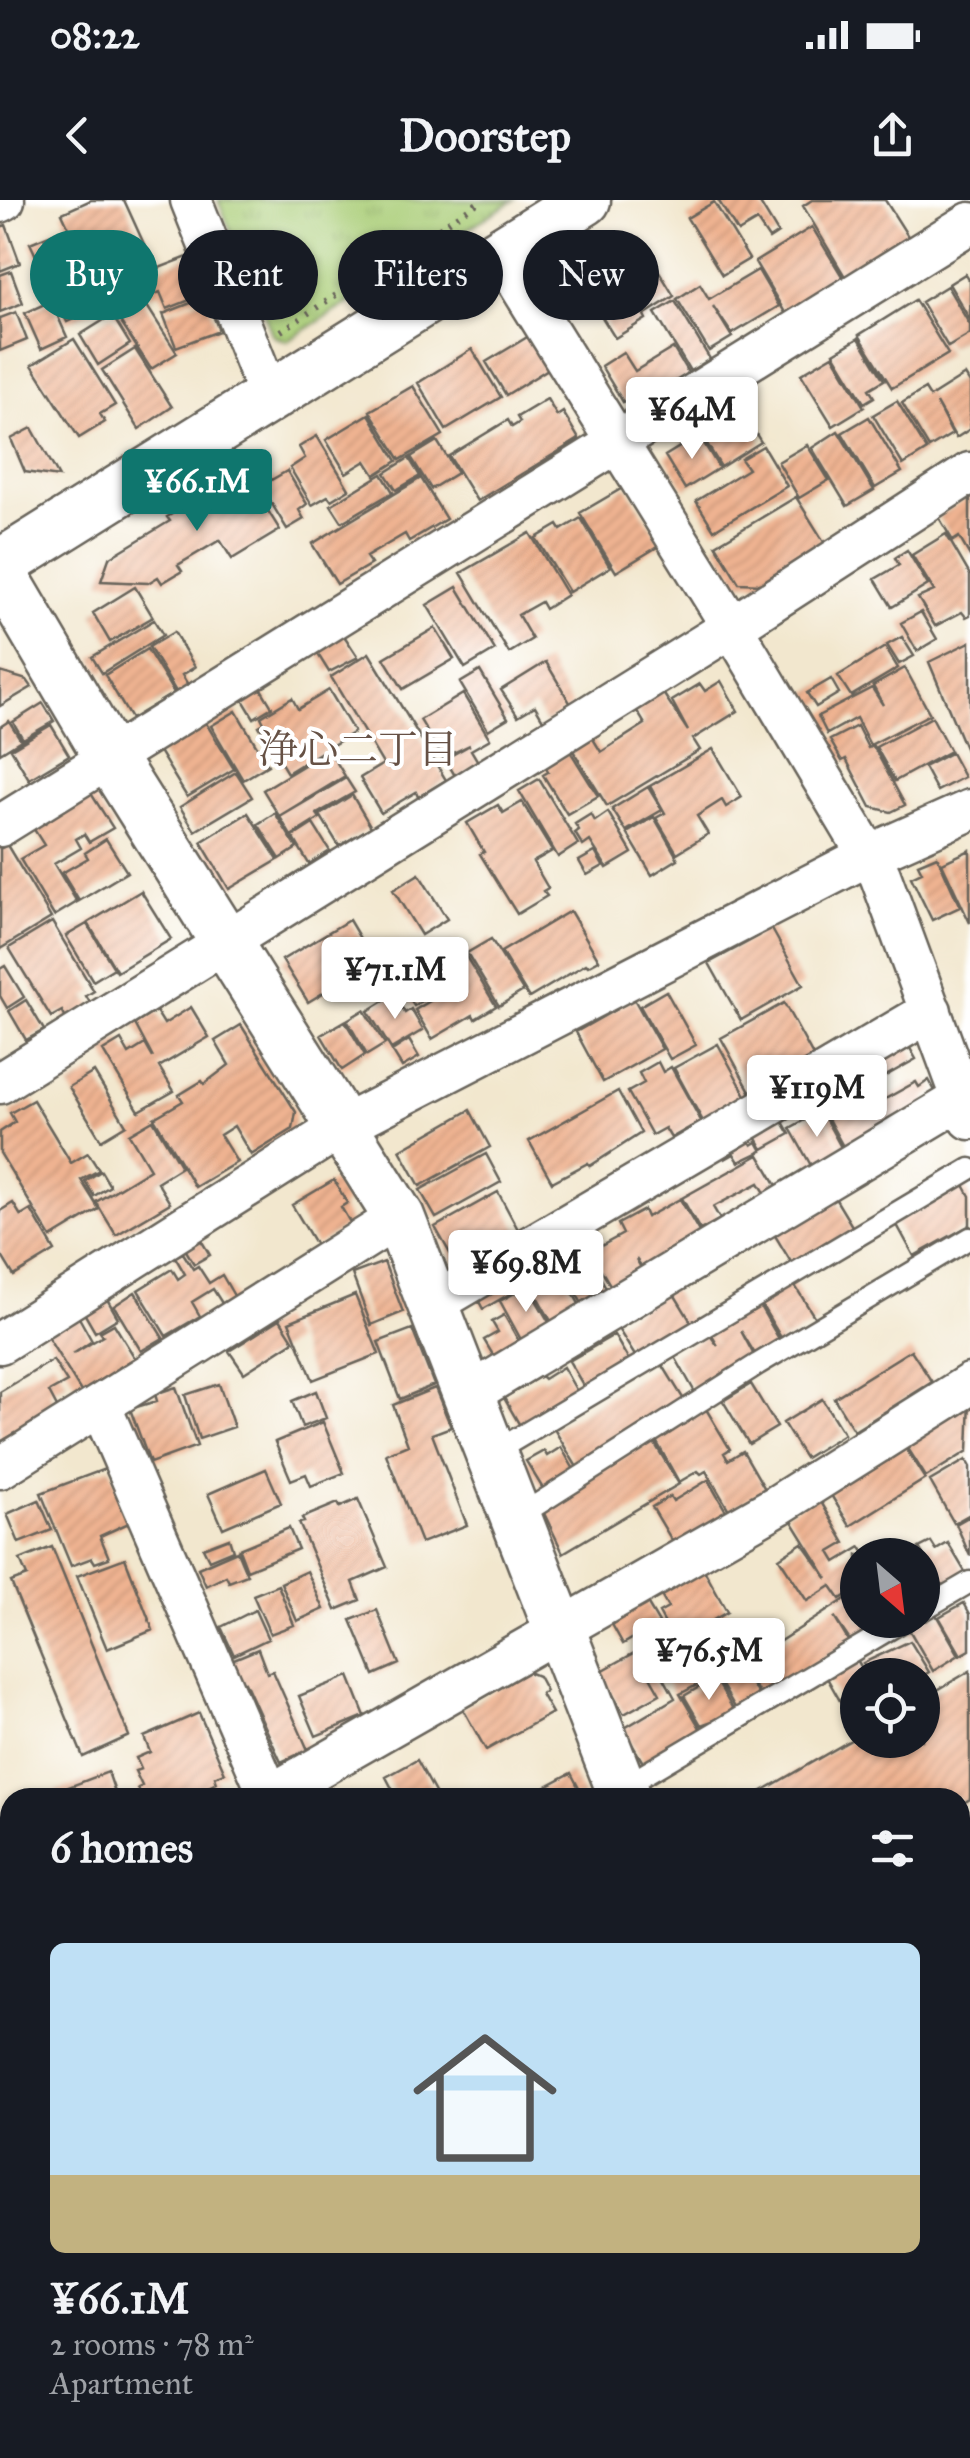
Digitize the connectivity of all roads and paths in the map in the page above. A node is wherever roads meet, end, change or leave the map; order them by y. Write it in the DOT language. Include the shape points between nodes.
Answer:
graph roads {
  1 [pos="191,200"];
  2 [pos="482,200"];
  3 [pos="585,200"];
  4 [pos="970,223"];
  5 [pos="503,251"];
  6 [pos="503,258"];
  7 [pos="392,320"];
  8 [pos="251,351"];
  9 [pos="269,396"];
  10 [pos="615,444"];
  11 [pos="970,473"];
  12 [pos="0,568"];
  13 [pos="732,627"];
  14 [pos="110,758"];
  15 [pos="970,810"];
  16 [pos="0,826"];
  17 [pos="867,856"];
  18 [pos="226,941"];
  19 [pos="932,1011"];
  20 [pos="0,1083"];
  21 [pos="968,1103"];
  22 [pos="343,1126"];
  23 [pos="970,1168"];
  24 [pos="399,1218"];
  25 [pos="970,1238"];
  26 [pos="433,1304"];
  27 [pos="0,1343"];
  28 [pos="970,1384"];
  29 [pos="468,1395"];
  30 [pos="100,1404"];
  31 [pos="491,1454"];
  32 [pos="0,1468"];
  33 [pos="516,1518"];
  34 [pos="970,1582"];
  35 [pos="940,1600"];
  36 [pos="560,1632"];
  37 [pos="876,1638"];
  38 [pos="264,1788"];
  39 [pos="281,1788"];
  40 [pos="621,1788"];
  41 [pos="631,1788"];
  1 -- 8 [label="street"];
  2 -- 8 [label="path"];
  3 -- 5 [label="street"];
  4 -- 10 [label="street"];
  6 -- 10 [label="street"];
  7 -- 9 [label="street"];
  8 -- 9 [label="street"];
  9 -- 12 [label="street"];
  10 -- 13 [label="street"];
  10 -- 14 [label="street"];
  11 -- 13 [label="street"];
  12 -- 14 [label="street"];
  13 -- 17 [label="street"];
  13 -- 18 [label="street"];
  14 -- 16 [label="street"];
  14 -- 18 [label="street"];
  15 -- 17 [label="street"];
  17 -- 19 [label="street"];
  17 -- 22 [label="street"];
  18 -- 20 [label="street"];
  18 -- 22 [label="street"];
  19 -- 21 [label="street"];
  19 -- 26 [label="street"];
  21 -- 29 [label="street"];
  22 -- 24 [label="street"];
  22 -- 27 [label="street"];
  23 -- 31 [label="lane"];
  24 -- 26 [label="street"];
  24 -- 30 [label="street"];
  25 -- 33 [label="lane"];
  26 -- 29 [label="street"];
  28 -- 36 [label="street"];
  29 -- 31 [label="street"];
  30 -- 32 [label="street"];
  30 -- 38 [label="street"];
  31 -- 33 [label="street"];
  33 -- 36 [label="street"];
  34 -- 35 [label="lane"];
  36 -- 39 [label="street"];
  36 -- 40 [label="street"];
  37 -- 41 [label="lane"];
}
